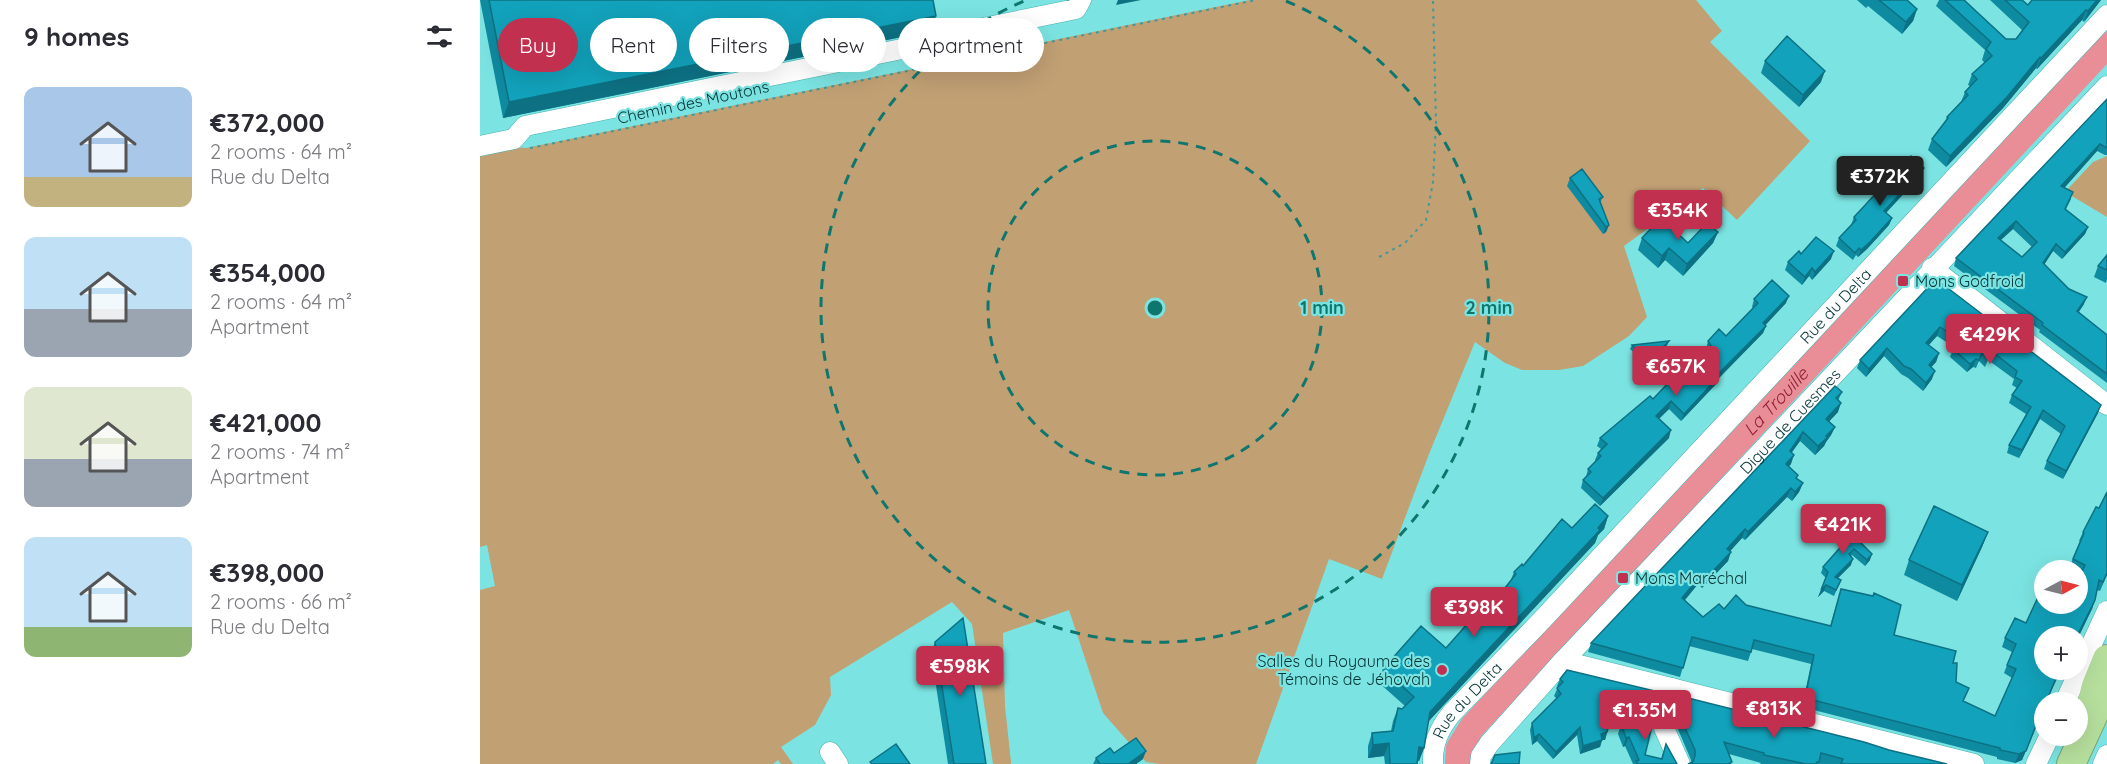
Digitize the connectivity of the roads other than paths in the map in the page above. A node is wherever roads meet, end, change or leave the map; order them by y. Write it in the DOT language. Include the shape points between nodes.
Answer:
graph roads {
  1 [pos="1081,0"];
  2 [pos="2107,15"];
  3 [pos="2107,86"];
  4 [pos="480,146"];
  5 [pos="1932,268"];
  6 [pos="2107,405"];
  7 [pos="2107,611"];
  8 [pos="2088,652"];
  9 [pos="2107,659"];
  10 [pos="1563,661"];
  11 [pos="2107,686"];
  12 [pos="1672,688"];
  13 [pos="2088,705"];
  14 [pos="2088,714"];
  15 [pos="2045,746"];
  16 [pos="2074,746"];
  17 [pos="2107,755"];
  18 [pos="1433,764"];
  19 [pos="1480,764"];
  20 [pos="1680,764"];
  21 [pos="1974,764"];
  22 [pos="2036,764"];
  23 [pos="2069,764"];
  24 [pos="2103,764"];
  1 -- 4 [label="street" via="1076,9 944,36 936,42 525,126 514,139"];
  2 -- 18 [label="street, Rue du Delta" via="1451,714 1439,729"];
  3 -- 5 [label="street, Digue de Cuesmes"];
  5 -- 6 [label="street"];
  5 -- 10 [label="street, Digue de Cuesmes"];
  7 -- 8 [label="street"];
  9 -- 13 [label="highway"];
  10 -- 12 [label="street"];
  10 -- 19 [label="street, Digue de Cuesmes" via="1489,744"];
  11 -- 14 [label="highway"];
  12 -- 20 [label="street" via="1664,728"];
  12 -- 21 [label="street"];
  15 -- 22 [label="street"];
  16 -- 23 [label="highway"];
  17 -- 24 [label="street"];
}
